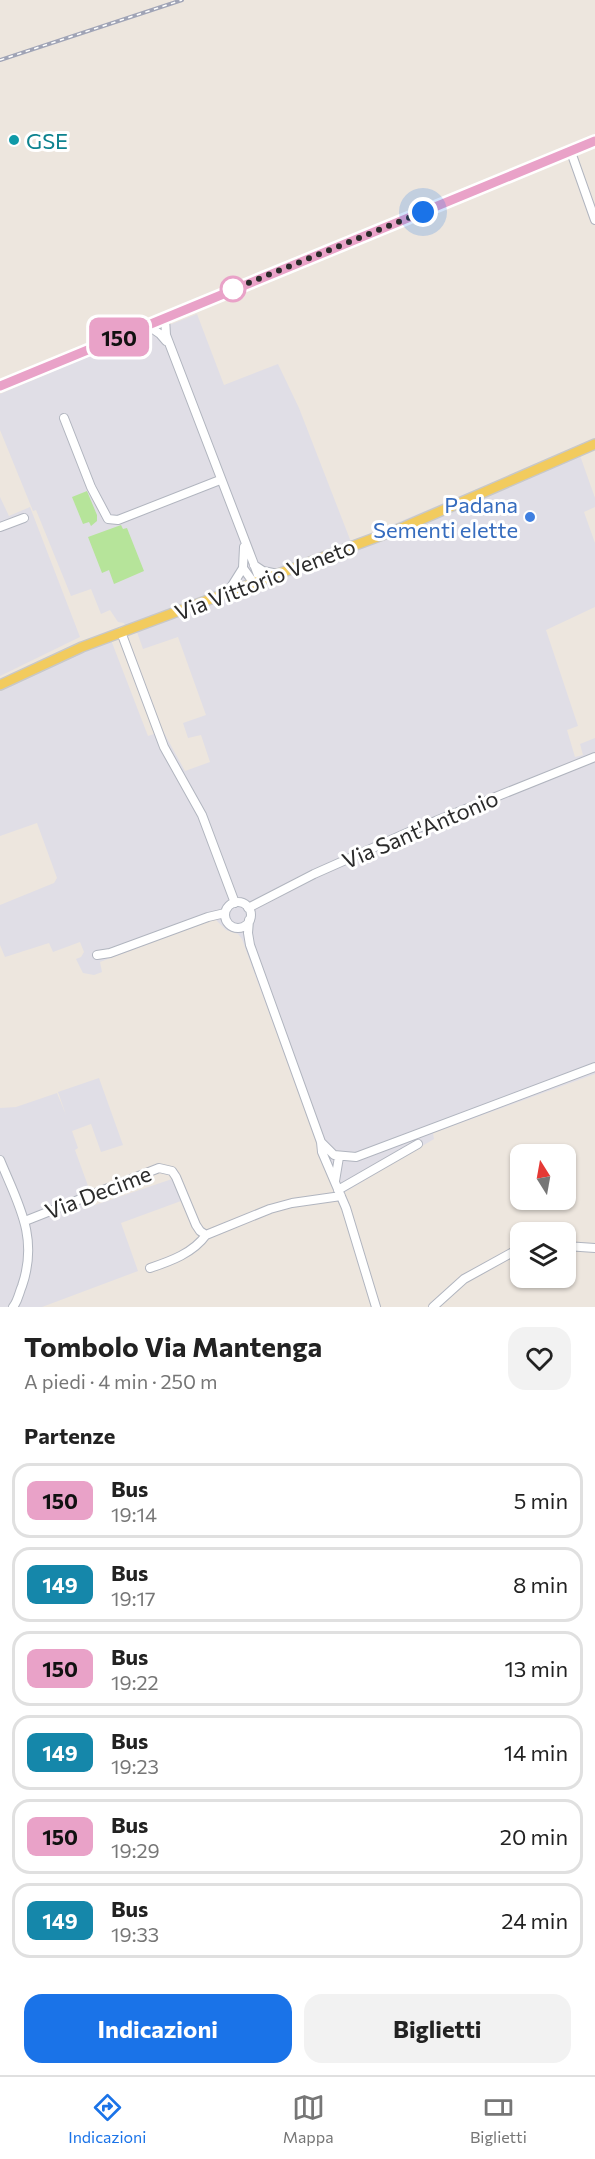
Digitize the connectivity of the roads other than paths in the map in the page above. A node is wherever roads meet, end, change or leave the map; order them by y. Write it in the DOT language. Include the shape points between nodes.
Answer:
graph roads {
  1 [pos="595,141"];
  2 [pos="571,152"];
  3 [pos="595,220"];
  4 [pos="161,324"];
  5 [pos="0,386"];
  6 [pos="64,418"];
  7 [pos="595,444"];
  8 [pos="220,480"];
  9 [pos="24,518"];
  10 [pos="0,527"];
  11 [pos="244,542"];
  12 [pos="254,565"];
  13 [pos="243,568"];
  14 [pos="278,574"];
  15 [pos="257,581"];
  16 [pos="228,592"];
  17 [pos="121,632"];
  18 [pos="0,685"];
  19 [pos="595,757"];
  20 [pos="235,903"];
  21 [pos="248,908"];
  22 [pos="225,913"];
  23 [pos="249,920"];
  24 [pos="235,928"];
  25 [pos="250,945"];
  26 [pos="97,955"];
  27 [pos="595,1066"];
  28 [pos="321,1142"];
  29 [pos="418,1144"];
  30 [pos="336,1156"];
  31 [pos="0,1160"];
  32 [pos="327,1166"];
  33 [pos="338,1189"];
  34 [pos="25,1221"];
  35 [pos="206,1235"];
  36 [pos="576,1247"];
  37 [pos="595,1248"];
  38 [pos="510,1254"];
  39 [pos="150,1268"];
  40 [pos="13,1307"];
  41 [pos="376,1307"];
  42 [pos="433,1307"];
  1 -- 2 [label="main road"];
  2 -- 3 [label="street"];
  2 -- 4 [label="main road"];
  4 -- 5 [label="main road" via="147,325"];
  4 -- 8 [label="street"];
  6 -- 8 [label="street" via="108,519 118,520"];
  7 -- 14 [label="main road, Via Vittorio Veneto" via="404,527"];
  8 -- 11 [label="street"];
  9 -- 10 [label="street"];
  11 -- 12 [label="street"];
  11 -- 13 [label="street"];
  12 -- 14 [label="street"];
  12 -- 15 [label="street"];
  13 -- 15 [label="street"];
  13 -- 16 [label="street"];
  14 -- 15 [label="main road, Via Vittorio Veneto"];
  15 -- 16 [label="main road, Via Vittorio Veneto"];
  16 -- 17 [label="main road, Via Vittorio Veneto"];
  17 -- 18 [label="main road, Via Vittorio Veneto"];
  17 -- 20 [label="street" via="164,747 202,815"];
  19 -- 21 [label="street, Via Sant'Antonio" via="411,831"];
  20 -- 21 [label="street"];
  20 -- 22 [label="street"];
  21 -- 23 [label="street"];
  22 -- 24 [label="street" via="228,924"];
  22 -- 26 [label="street"];
  23 -- 24 [label="street"];
  23 -- 25 [label="street"];
  24 -- 25 [label="street"];
  25 -- 28 [label="street"];
  27 -- 30 [label="street" via="372,1153"];
  28 -- 30 [label="street"];
  28 -- 32 [label="street"];
  29 -- 33 [label="street"];
  30 -- 32 [label="street"];
  30 -- 33 [label="street" via="334,1176"];
  31 -- 34 [label="street"];
  32 -- 33 [label="street"];
  33 -- 35 [label="street"];
  33 -- 41 [label="street"];
  34 -- 35 [label="street, Via Decime" via="167,1168 176,1176 196,1225"];
  34 -- 40 [label="street" via="28,1268"];
  35 -- 39 [label="street" via="187,1252"];
  36 -- 37 [label="street"];
  38 -- 42 [label="street" via="464,1279"];
}
